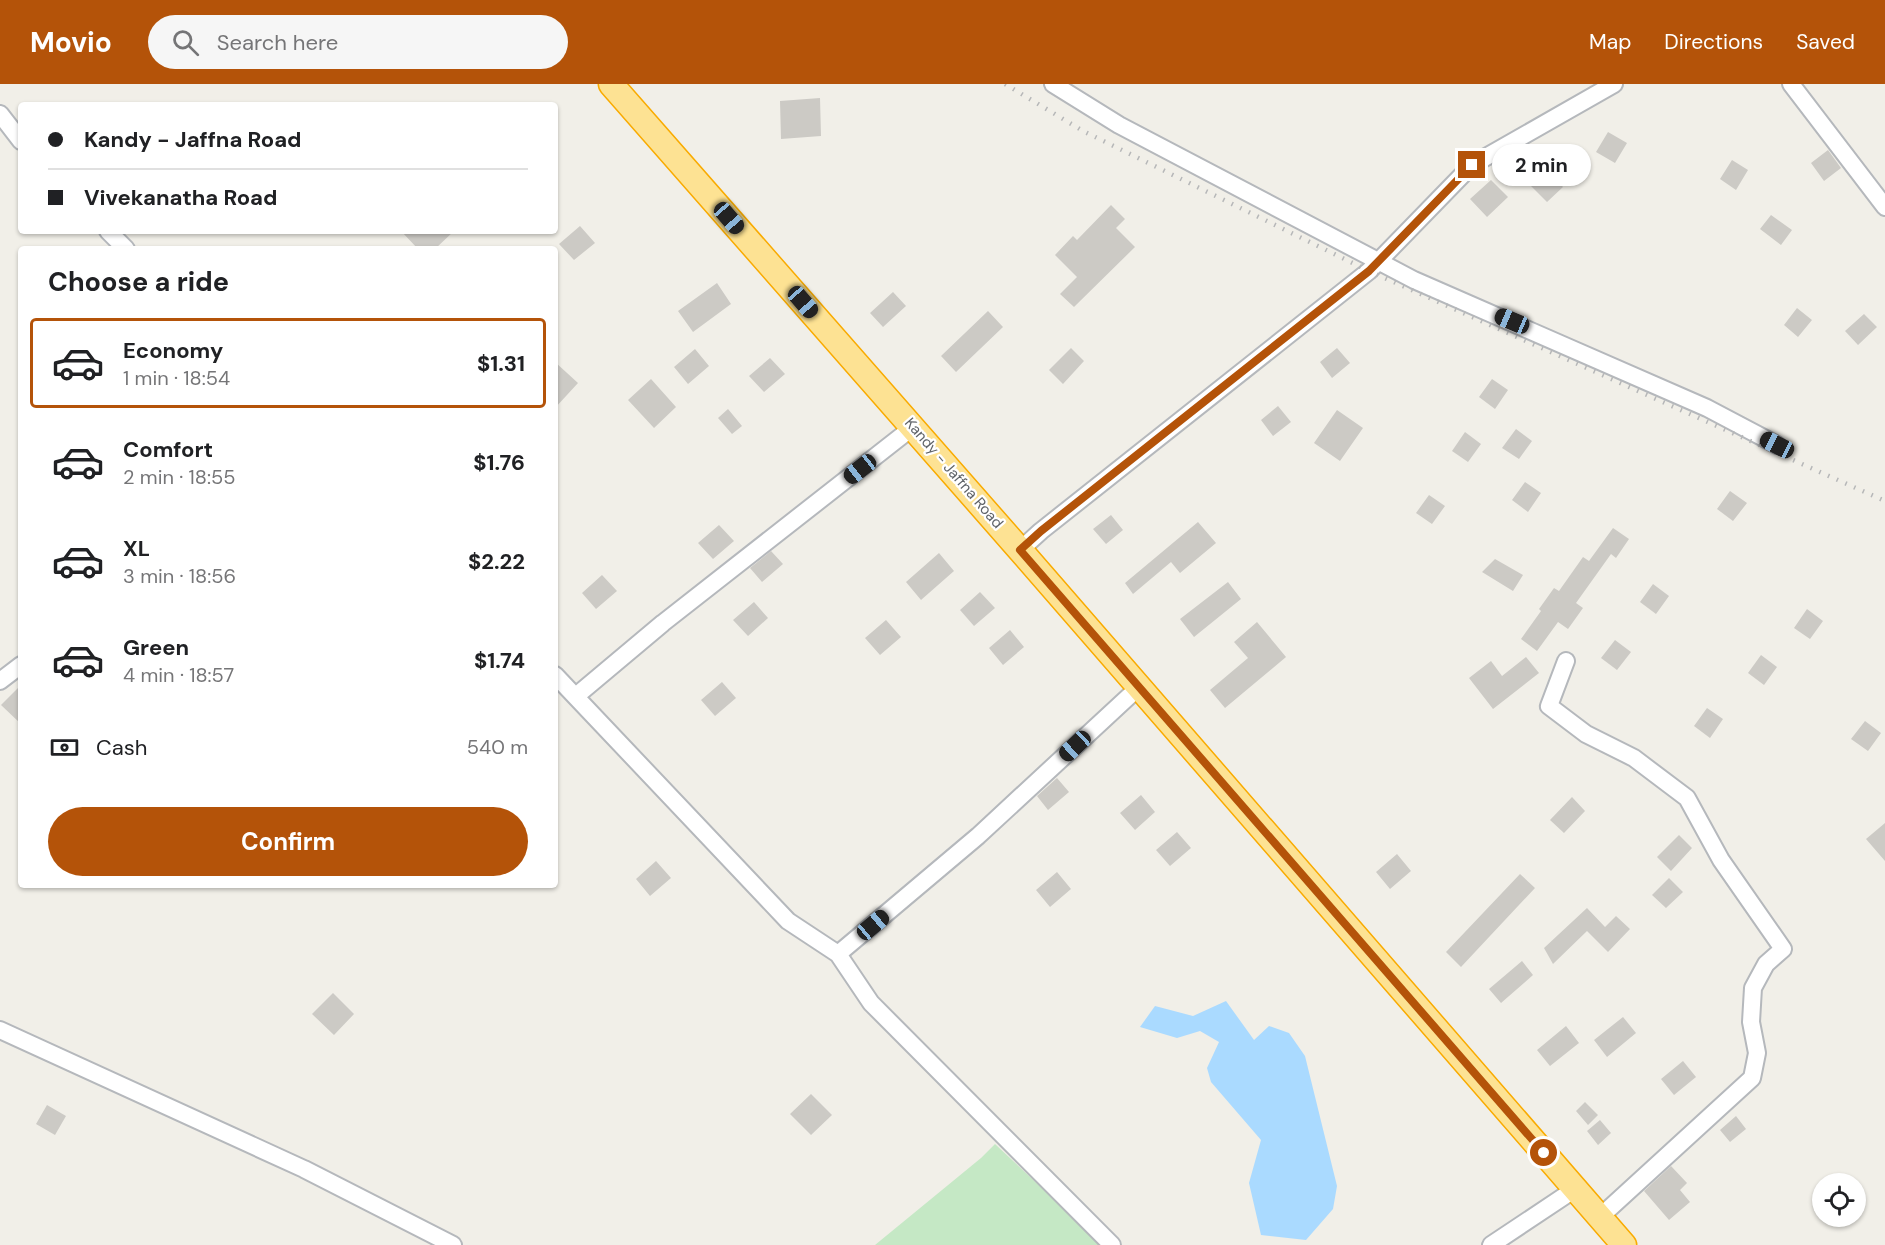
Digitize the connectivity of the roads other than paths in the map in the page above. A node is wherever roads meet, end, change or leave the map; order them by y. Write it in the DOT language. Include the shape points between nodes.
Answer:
graph roads {
  1 [pos="611,84"];
  2 [pos="1053,84"];
  3 [pos="1614,84"];
  4 [pos="1791,84"];
  5 [pos="0,114"];
  6 [pos="18,137"];
  7 [pos="1885,207"];
  8 [pos="111,234"];
  9 [pos="123,246"];
  10 [pos="1378,260"];
  11 [pos="914,427"];
  12 [pos="1777,445"];
  13 [pos="1020,550"];
  14 [pos="1566,661"];
  15 [pos="18,667"];
  16 [pos="558,678"];
  17 [pos="0,681"];
  18 [pos="1139,687"];
  19 [pos="576,696"];
  20 [pos="838,954"];
  21 [pos="0,1030"];
  22 [pos="1575,1189"];
  23 [pos="1599,1217"];
  24 [pos="453,1245"];
  25 [pos="1113,1245"];
  26 [pos="1491,1245"];
  27 [pos="1624,1245"];
  1 -- 11 [label="highway, Kandy - Jaffna Road"];
  2 -- 10 [label="street" via="1119,125"];
  3 -- 10 [label="street" via="1472,165"];
  4 -- 7 [label="street"];
  5 -- 6 [label="street"];
  8 -- 9 [label="street"];
  10 -- 12 [label="street" via="1414,280 1707,408"];
  10 -- 13 [label="street"];
  11 -- 13 [label="highway, Kandy - Jaffna Road"];
  11 -- 19 [label="street"];
  13 -- 18 [label="highway, Kandy - Jaffna Road"];
  14 -- 23 [label="street" via="1549,706 1586,734 1634,758 1688,798 1721,860 1783,949 1766,964 1753,988 1751,1022 1757,1053 1752,1078"];
  15 -- 17 [label="street"];
  16 -- 19 [label="street"];
  18 -- 20 [label="street" via="978,836"];
  18 -- 22 [label="highway, Kandy - Jaffna Road"];
  19 -- 20 [label="street" via="788,921"];
  20 -- 25 [label="street" via="871,1003"];
  21 -- 24 [label="street" via="304,1169"];
  22 -- 23 [label="highway, Kandy - Jaffna Road"];
  22 -- 26 [label="street"];
  23 -- 27 [label="highway, Kandy - Jaffna Road"];
}
